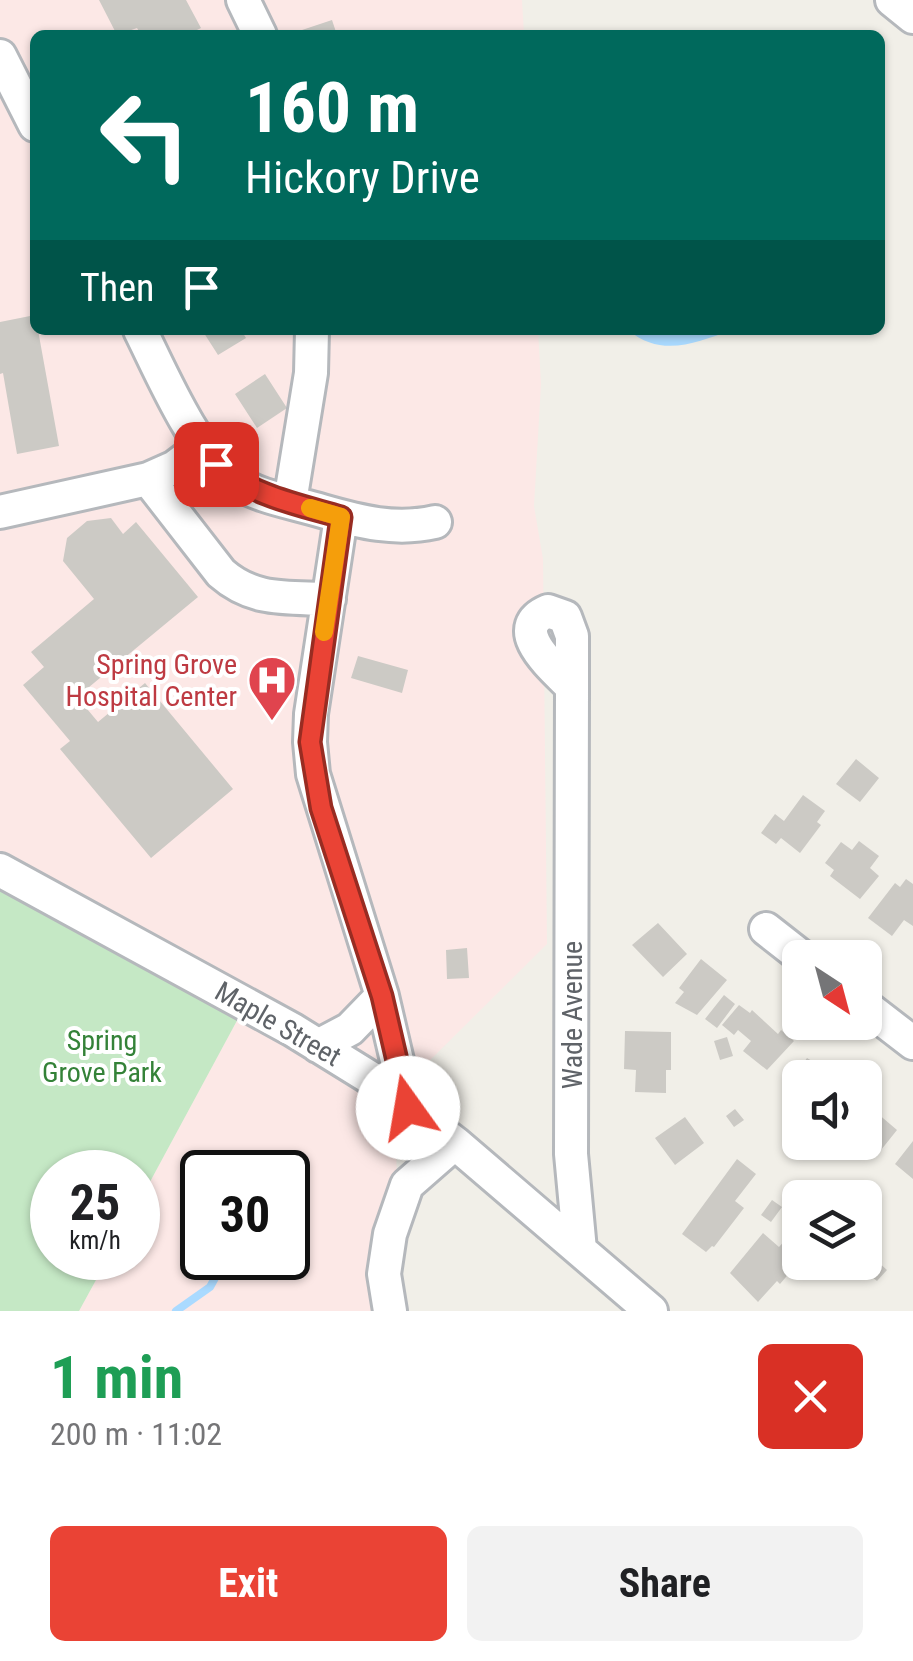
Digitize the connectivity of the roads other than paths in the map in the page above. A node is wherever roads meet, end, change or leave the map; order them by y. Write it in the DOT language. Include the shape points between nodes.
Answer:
graph roads {
  1 [pos="243,0"];
  2 [pos="892,0"];
  3 [pos="913,18"];
  4 [pos="258,30"];
  5 [pos="0,56"];
  6 [pos="30,115"];
  7 [pos="143,335"];
  8 [pos="312,335"];
  9 [pos="204,446"];
  10 [pos="148,479"];
  11 [pos="290,502"];
  12 [pos="0,512"];
  13 [pos="341,517"];
  14 [pos="436,522"];
  15 [pos="329,599"];
  16 [pos="572,687"];
  17 [pos="0,870"];
  18 [pos="766,928"];
  19 [pos="782,941"];
  20 [pos="382,996"];
  21 [pos="882,1019"];
  22 [pos="913,1043"];
  23 [pos="318,1046"];
  24 [pos="408,1108"];
  25 [pos="455,1144"];
  26 [pos="580,1250"];
  27 [pos="390,1311"];
  28 [pos="651,1311"];
  1 -- 4 [label="street"];
  2 -- 3 [label="street"];
  5 -- 6 [label="street"];
  7 -- 9 [label="street"];
  8 -- 11 [label="street"];
  9 -- 10 [label="street"];
  9 -- 11 [label="street" via="235,481"];
  10 -- 12 [label="street"];
  10 -- 15 [label="street" via="235,586 270,596"];
  11 -- 13 [label="street"];
  13 -- 14 [label="street" via="411,528"];
  13 -- 15 [label="street"];
  15 -- 20 [label="street" via="311,714 313,774"];
  16 -- 26 [label="street, Wade Avenue" via="571,1154"];
  17 -- 23 [label="street, Maple Street"];
  18 -- 19 [label="street"];
  20 -- 23 [label="street" via="350,1029"];
  20 -- 24 [label="street"];
  21 -- 22 [label="street"];
  23 -- 24 [label="street, Maple Street"];
  24 -- 25 [label="street, Maple Street"];
  25 -- 26 [label="street, Maple Street"];
  25 -- 27 [label="street" via="407,1185 384,1274"];
  26 -- 28 [label="street"];
}
